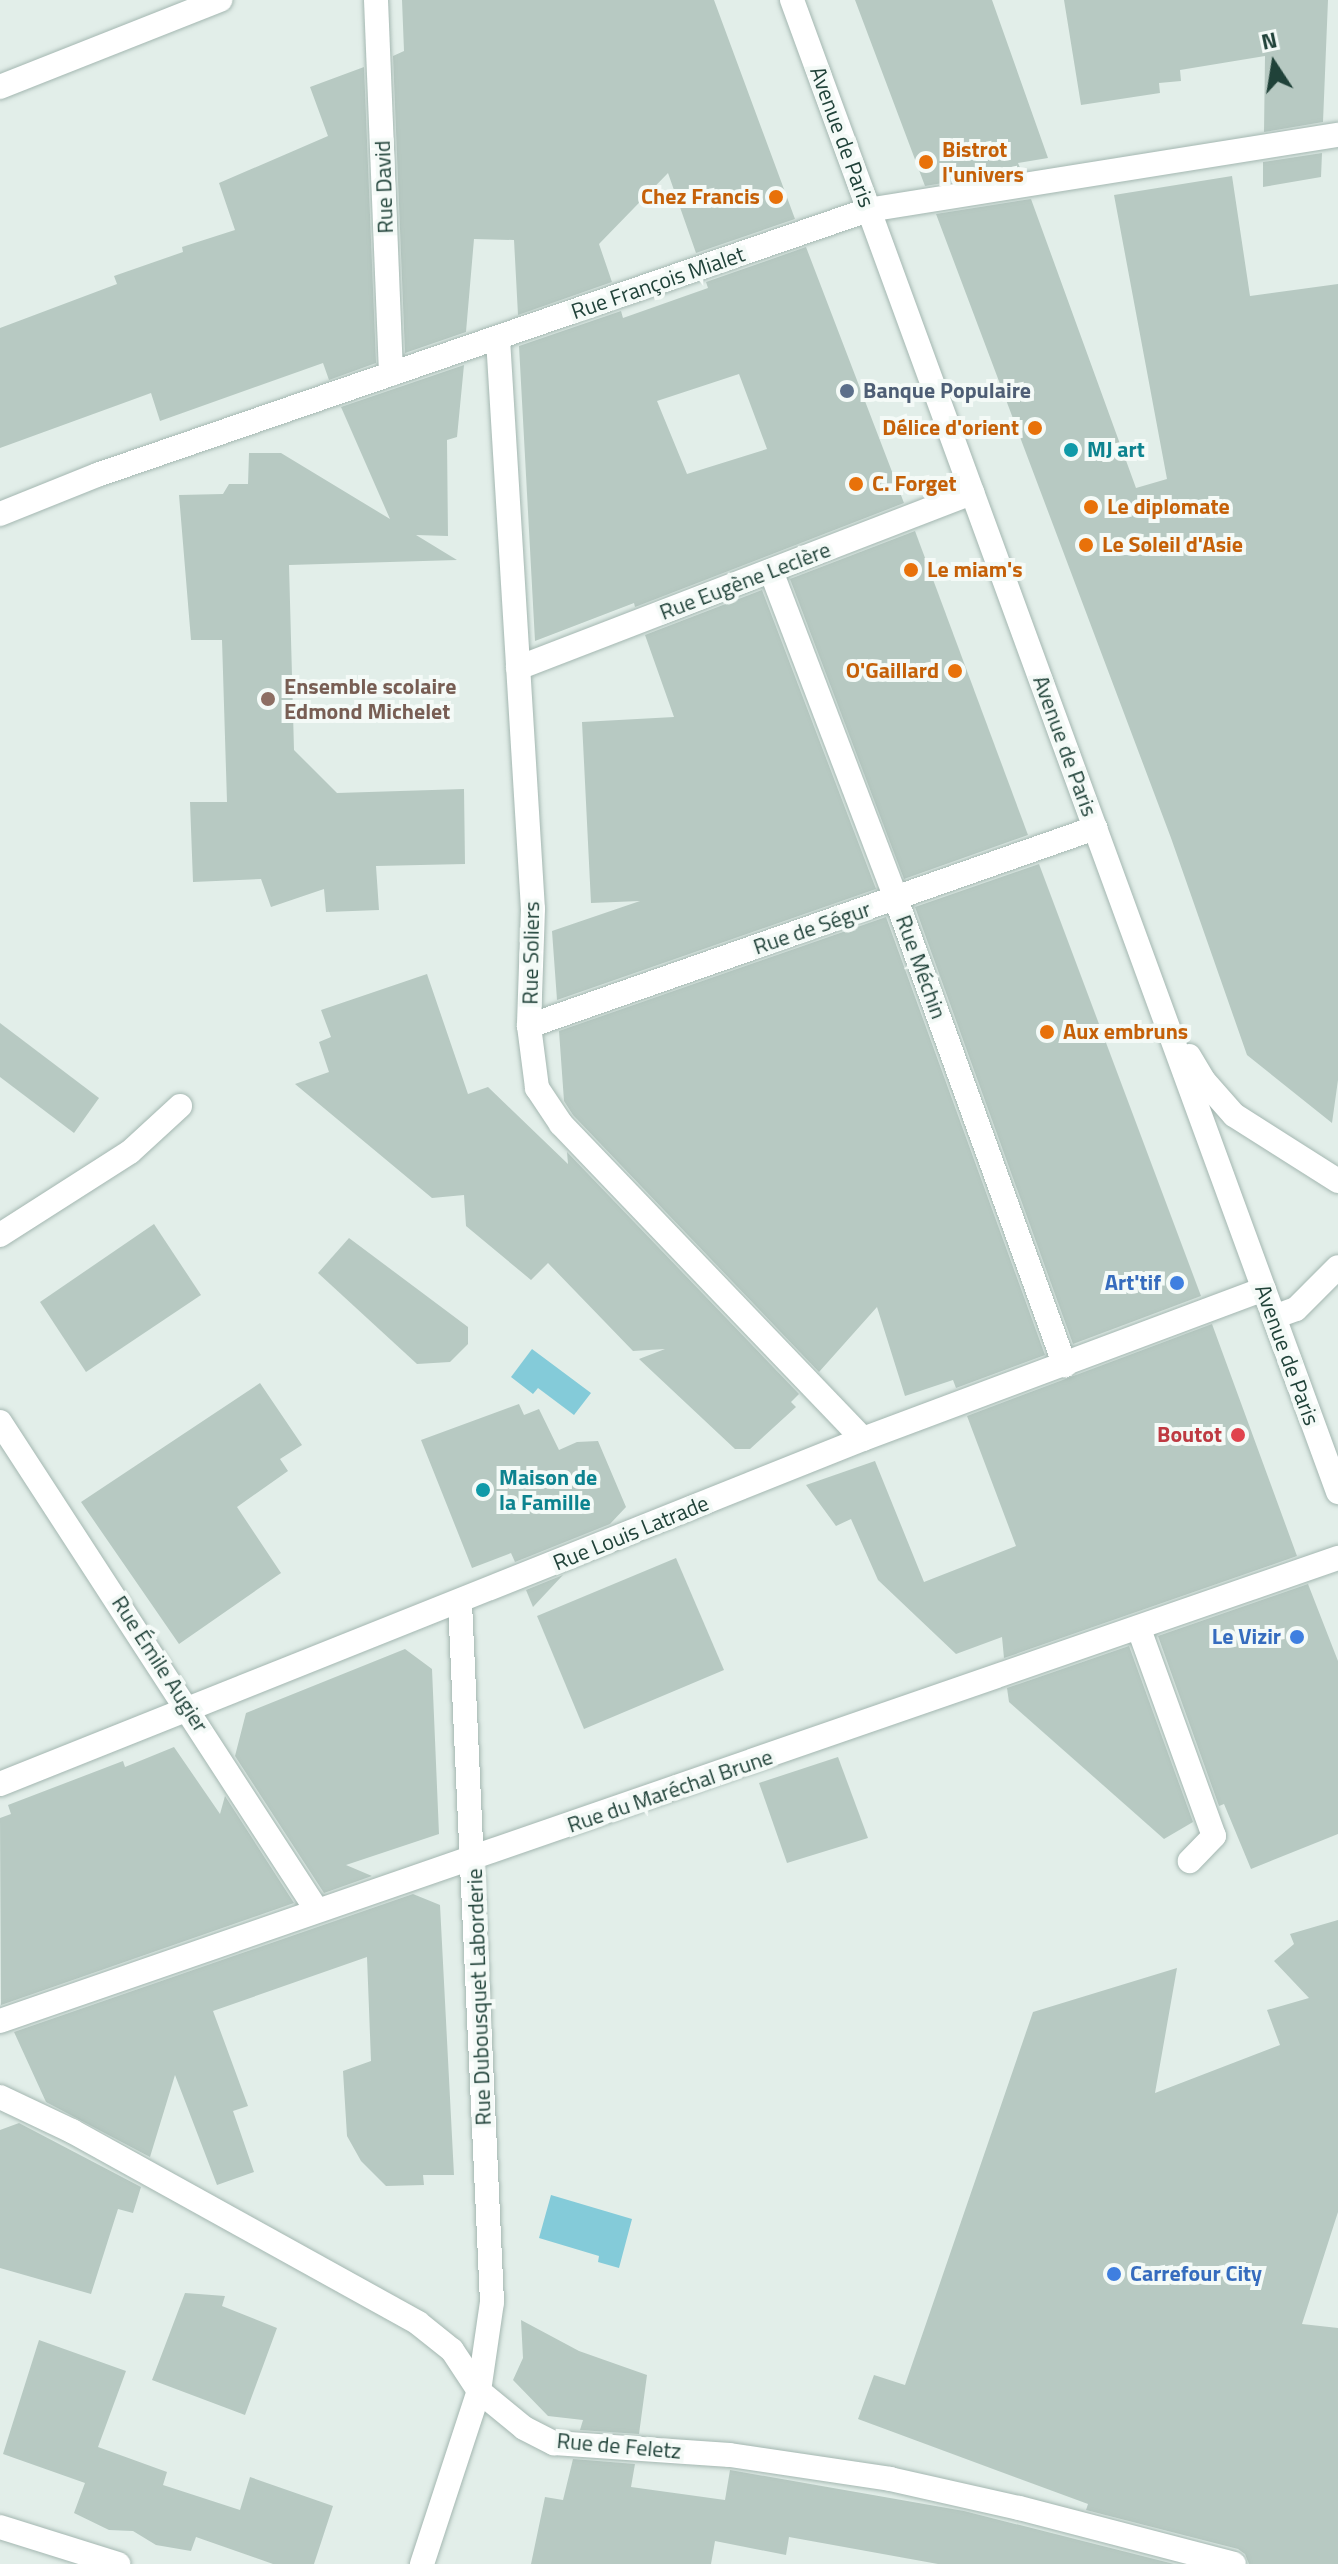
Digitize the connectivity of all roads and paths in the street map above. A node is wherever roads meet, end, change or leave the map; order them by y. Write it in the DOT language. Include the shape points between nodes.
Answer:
graph roads {
  1 [pos="220,0"];
  2 [pos="376,0"];
  3 [pos="792,0"];
  4 [pos="0,87"];
  5 [pos="1338,135"];
  6 [pos="868,210"];
  7 [pos="498,339"];
  8 [pos="391,374"];
  9 [pos="972,493"];
  10 [pos="0,514"];
  11 [pos="771,571"];
  12 [pos="518,668"];
  13 [pos="1095,828"];
  14 [pos="896,899"];
  15 [pos="1164,1015"];
  16 [pos="529,1026"];
  17 [pos="180,1106"];
  18 [pos="1338,1181"];
  19 [pos="0,1235"];
  20 [pos="1338,1267"];
  21 [pos="1264,1289"];
  22 [pos="1274,1317"];
  23 [pos="1065,1365"];
  24 [pos="0,1422"];
  25 [pos="863,1439"];
  26 [pos="1338,1492"];
  27 [pos="1338,1558"];
  28 [pos="460,1602"];
  29 [pos="1139,1629"];
  30 [pos="189,1707"];
  31 [pos="0,1784"];
  32 [pos="474,1859"];
  33 [pos="1190,1861"];
  34 [pos="316,1909"];
  35 [pos="0,2021"];
  36 [pos="0,2097"];
  37 [pos="479,2391"];
  38 [pos="0,2527"];
  39 [pos="118,2564"];
  40 [pos="422,2564"];
  41 [pos="1234,2564"];
  1 -- 4 [label="street"];
  2 -- 8 [label="street, Rue David"];
  3 -- 6 [label="street, Avenue de Paris"];
  5 -- 6 [label="street, Rue François Mialet"];
  6 -- 7 [label="street, Rue François Mialet"];
  6 -- 9 [label="street, Avenue de Paris"];
  7 -- 8 [label="street, Rue François Mialet"];
  7 -- 12 [label="street, Rue Soliers"];
  8 -- 10 [label="street, Rue François Mialet" via="97,475"];
  9 -- 11 [label="street, Rue Eugène Leclère"];
  9 -- 13 [label="street, Avenue de Paris"];
  11 -- 12 [label="street, Rue Eugène Leclère"];
  11 -- 14 [label="street, Rue Méchin"];
  12 -- 16 [label="street, Rue Soliers" via="533,909"];
  13 -- 14 [label="street, Rue de Ségur"];
  13 -- 15 [label="street, Avenue de Paris"];
  14 -- 16 [label="street, Rue de Ségur"];
  14 -- 23 [label="street, Rue Méchin"];
  15 -- 18 [label="street" via="1204,1081 1234,1115"];
  15 -- 21 [label="street, Avenue de Paris"];
  16 -- 25 [label="street, Rue Soliers" via="537,1088 561,1124"];
  17 -- 19 [label="street" via="130,1152"];
  20 -- 22 [label="street" via="1296,1309"];
  21 -- 22 [label="street, Avenue de Paris"];
  21 -- 23 [label="street, Rue Louis Latrade"];
  22 -- 26 [label="street, Avenue de Paris"];
  23 -- 25 [label="street, Rue Louis Latrade"];
  24 -- 30 [label="street, Rue Émile Augier"];
  25 -- 28 [label="street, Rue Louis Latrade"];
  27 -- 29 [label="street, Rue du Maréchal Brune"];
  28 -- 30 [label="street, Rue Louis Latrade"];
  28 -- 32 [label="street, Rue Dubousquet Laborderie"];
  29 -- 32 [label="street, Rue du Maréchal Brune"];
  29 -- 33 [label="street" via="1214,1836"];
  30 -- 31 [label="street, Rue Louis Latrade"];
  30 -- 34 [label="street, Rue Émile Augier"];
  32 -- 34 [label="street, Rue du Maréchal Brune"];
  32 -- 37 [label="street, Rue Dubousquet Laborderie" via="492,2302"];
  34 -- 35 [label="street, Rue du Maréchal Brune"];
  36 -- 37 [label="street, Rue de Feletz" via="72,2131 418,2323 452,2350"];
  37 -- 40 [label="street, Rue Dubousquet Laborderie"];
  37 -- 41 [label="street, Rue de Feletz" via="524,2428 554,2443 730,2455 890,2479"];
  38 -- 39 [label="street"];
}
